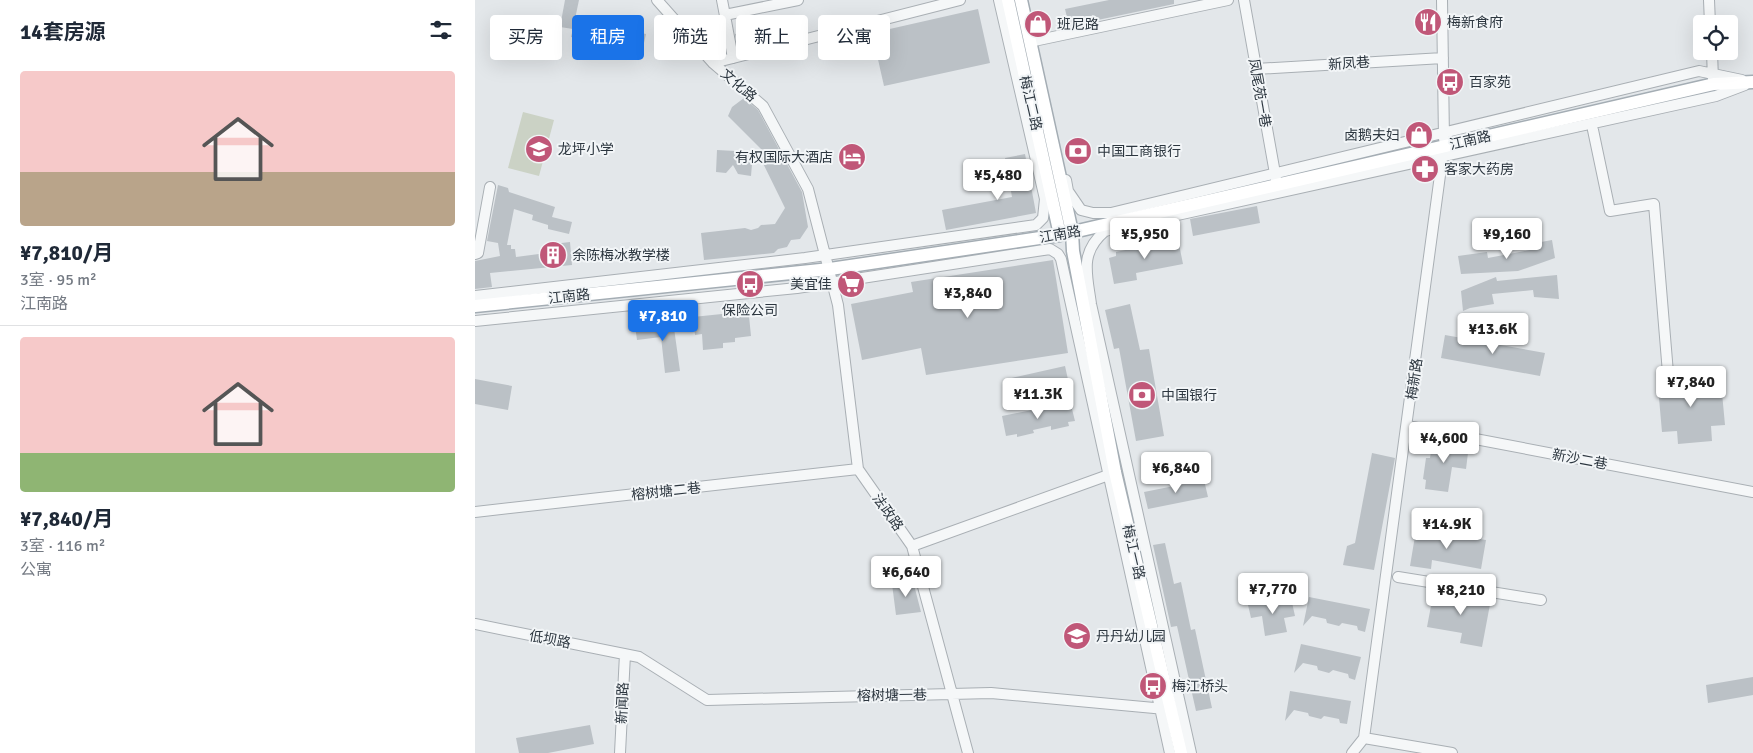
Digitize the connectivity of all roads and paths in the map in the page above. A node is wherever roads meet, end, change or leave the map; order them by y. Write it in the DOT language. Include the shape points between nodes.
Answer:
graph roads {
  1 [pos="657,0"];
  2 [pos="722,0"];
  3 [pos="798,0"];
  4 [pos="960,0"];
  5 [pos="999,0"];
  6 [pos="1008,0"];
  7 [pos="1021,0"];
  8 [pos="1027,0"];
  9 [pos="1228,0"];
  10 [pos="1244,0"];
  11 [pos="1442,0"];
  12 [pos="1709,0"];
  13 [pos="725,15"];
  14 [pos="1710,15"];
  15 [pos="726,20"];
  16 [pos="1034,41"];
  17 [pos="733,58"];
  18 [pos="1443,58"];
  19 [pos="1712,60"];
  20 [pos="713,64"];
  21 [pos="1256,69"];
  22 [pos="1753,82"];
  23 [pos="1713,84"];
  24 [pos="1593,130"];
  25 [pos="1444,146"];
  26 [pos="1277,185"];
  27 [pos="490,187"];
  28 [pos="1066,233"];
  29 [pos="475,254"];
  30 [pos="826,255"];
  31 [pos="830,269"];
  32 [pos="833,282"];
  33 [pos="475,296"];
  34 [pos="475,306"];
  35 [pos="475,321"];
  36 [pos="1668,373"];
  37 [pos="1407,426"];
  38 [pos="858,469"];
  39 [pos="1112,474"];
  40 [pos="1753,492"];
  41 [pos="475,512"];
  42 [pos="912,546"];
  43 [pos="1398,577"];
  44 [pos="1541,600"];
  45 [pos="475,624"];
  46 [pos="625,654"];
  47 [pos="952,694"];
  48 [pos="1166,709"];
  49 [pos="1364,738"];
  50 [pos="619,753"];
  51 [pos="968,753"];
  52 [pos="1170,753"];
  53 [pos="1181,753"];
  54 [pos="1191,753"];
  55 [pos="1353,753"];
  56 [pos="1451,753"];
  1 -- 20 [label="street, 文化路"];
  2 -- 13 [label="street"];
  3 -- 13 [label="street"];
  4 -- 17 [label="street"];
  5 -- 30 [label="street" via="1045,199 1043,218 1036,225"];
  6 -- 28 [label="main road, 梅江二路"];
  7 -- 28 [label="main road, 梅江二路"];
  8 -- 22 [label="street" via="1068,191 1081,210 1093,213 1121,210 1699,71"];
  9 -- 16 [label="street"];
  10 -- 21 [label="street, 凤尾苑一巷"];
  11 -- 18 [label="street, 梅新路"];
  12 -- 14 [label="street"];
  15 -- 17 [label="street"];
  17 -- 20 [label="street"];
  18 -- 21 [label="street, 新凤巷"];
  18 -- 25 [label="street, 梅新路"];
  19 -- 23 [label="street"];
  20 -- 30 [label="street, 文化路" via="763,106 808,189"];
  21 -- 26 [label="street, 凤尾苑一巷"];
  22 -- 23 [label="main road, 江南路"];
  22 -- 54 [label="street" via="1706,98 1105,231 1094,240 1086,263 1091,304"];
  23 -- 25 [label="main road, 江南路"];
  24 -- 36 [label="street" via="1610,212 1654,204"];
  25 -- 26 [label="main road, 江南路"];
  25 -- 37 [label="street, 梅新路"];
  26 -- 28 [label="main road, 江南路"];
  27 -- 29 [label="street" via="478,253"];
  28 -- 31 [label="main road, 江南路"];
  28 -- 39 [label="main road, 梅江一路" via="1073,251"];
  30 -- 31 [label="street, 文化路"];
  30 -- 33 [label="street"];
  31 -- 32 [label="street, 法政路"];
  31 -- 34 [label="main road, 江南路"];
  32 -- 35 [label="street"];
  32 -- 38 [label="street, 法政路"];
  32 -- 39 [label="street" via="1053,251 1061,259"];
  37 -- 40 [label="street, 新沙二巷"];
  37 -- 49 [label="street, 梅新路"];
  38 -- 41 [label="street, 榕树塘二巷"];
  38 -- 42 [label="street, 法政路"];
  39 -- 42 [label="street"];
  39 -- 48 [label="main road, 梅江一路"];
  42 -- 47 [label="street, 法政路"];
  43 -- 44 [label="street"];
  45 -- 46 [label="street, 低坝路"];
  46 -- 47 [label="street, 榕树塘一巷" via="639,656 707,700"];
  46 -- 50 [label="street, 新闻路"];
  47 -- 48 [label="street, 榕树塘一巷" via="991,693"];
  47 -- 51 [label="street, 法政路"];
  48 -- 52 [label="street"];
  48 -- 53 [label="main road, 梅江一路"];
  49 -- 55 [label="street, 梅新路"];
  49 -- 56 [label="street"];
}
